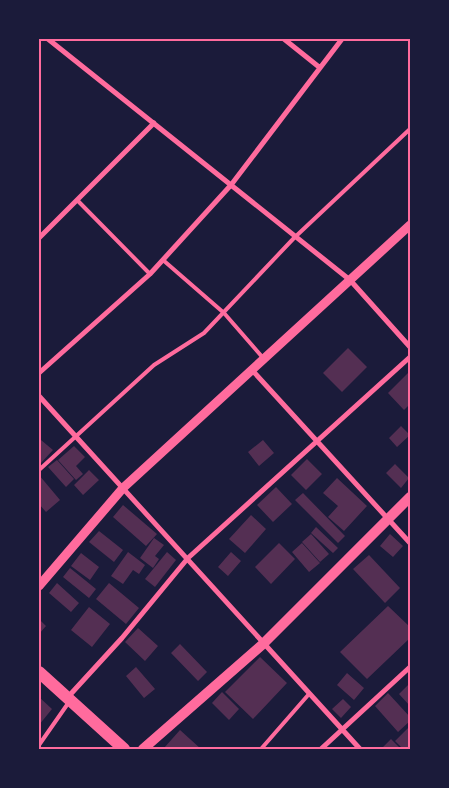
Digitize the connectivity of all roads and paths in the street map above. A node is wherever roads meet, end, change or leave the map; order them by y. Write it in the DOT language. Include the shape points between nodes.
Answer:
graph roads {
  1 [pos="48,39"];
  2 [pos="284,39"];
  3 [pos="342,39"];
  4 [pos="319,67"];
  5 [pos="154,123"];
  6 [pos="410,130"];
  7 [pos="231,185"];
  8 [pos="78,201"];
  9 [pos="410,225"];
  10 [pos="39,238"];
  11 [pos="294,238"];
  12 [pos="163,260"];
  13 [pos="150,274"];
  14 [pos="350,280"];
  15 [pos="224,313"];
  16 [pos="410,346"];
  17 [pos="410,357"];
  18 [pos="264,359"];
  19 [pos="252,370"];
  20 [pos="39,373"];
  21 [pos="39,396"];
  22 [pos="76,436"];
  23 [pos="317,441"];
  24 [pos="39,470"];
  25 [pos="123,488"];
  26 [pos="410,497"];
  27 [pos="388,519"];
  28 [pos="410,543"];
  29 [pos="188,558"];
  30 [pos="39,586"];
  31 [pos="264,644"];
  32 [pos="410,667"];
  33 [pos="39,672"];
  34 [pos="309,694"];
  35 [pos="69,699"];
  36 [pos="341,729"];
  37 [pos="39,744"];
  38 [pos="124,749"];
  39 [pos="143,749"];
  40 [pos="261,749"];
  41 [pos="322,749"];
  42 [pos="360,749"];
  1 -- 5 [label="street"];
  2 -- 4 [label="street"];
  3 -- 4 [label="street"];
  4 -- 7 [label="street"];
  5 -- 7 [label="street"];
  5 -- 8 [label="street"];
  6 -- 11 [label="lane"];
  7 -- 11 [label="street"];
  7 -- 12 [label="street"];
  8 -- 10 [label="street"];
  8 -- 13 [label="lane"];
  9 -- 14 [label="street"];
  11 -- 14 [label="street"];
  11 -- 15 [label="lane"];
  12 -- 13 [label="street"];
  12 -- 15 [label="lane"];
  13 -- 20 [label="street"];
  14 -- 16 [label="street"];
  14 -- 18 [label="street"];
  15 -- 18 [label="lane"];
  15 -- 22 [label="lane" via="204,333 154,365"];
  17 -- 23 [label="street"];
  18 -- 19 [label="street"];
  19 -- 23 [label="street"];
  19 -- 25 [label="street"];
  21 -- 22 [label="street"];
  22 -- 24 [label="lane"];
  22 -- 25 [label="street"];
  23 -- 27 [label="street"];
  23 -- 29 [label="street"];
  25 -- 29 [label="street"];
  25 -- 30 [label="street"];
  26 -- 27 [label="main road"];
  27 -- 28 [label="street"];
  27 -- 31 [label="main road"];
  29 -- 31 [label="street"];
  29 -- 35 [label="street"];
  31 -- 34 [label="street"];
  31 -- 39 [label="main road"];
  32 -- 36 [label="street"];
  33 -- 35 [label="main road"];
  34 -- 36 [label="street"];
  34 -- 40 [label="lane"];
  35 -- 37 [label="lane"];
  35 -- 38 [label="main road"];
  36 -- 41 [label="street"];
  36 -- 42 [label="street"];
}
